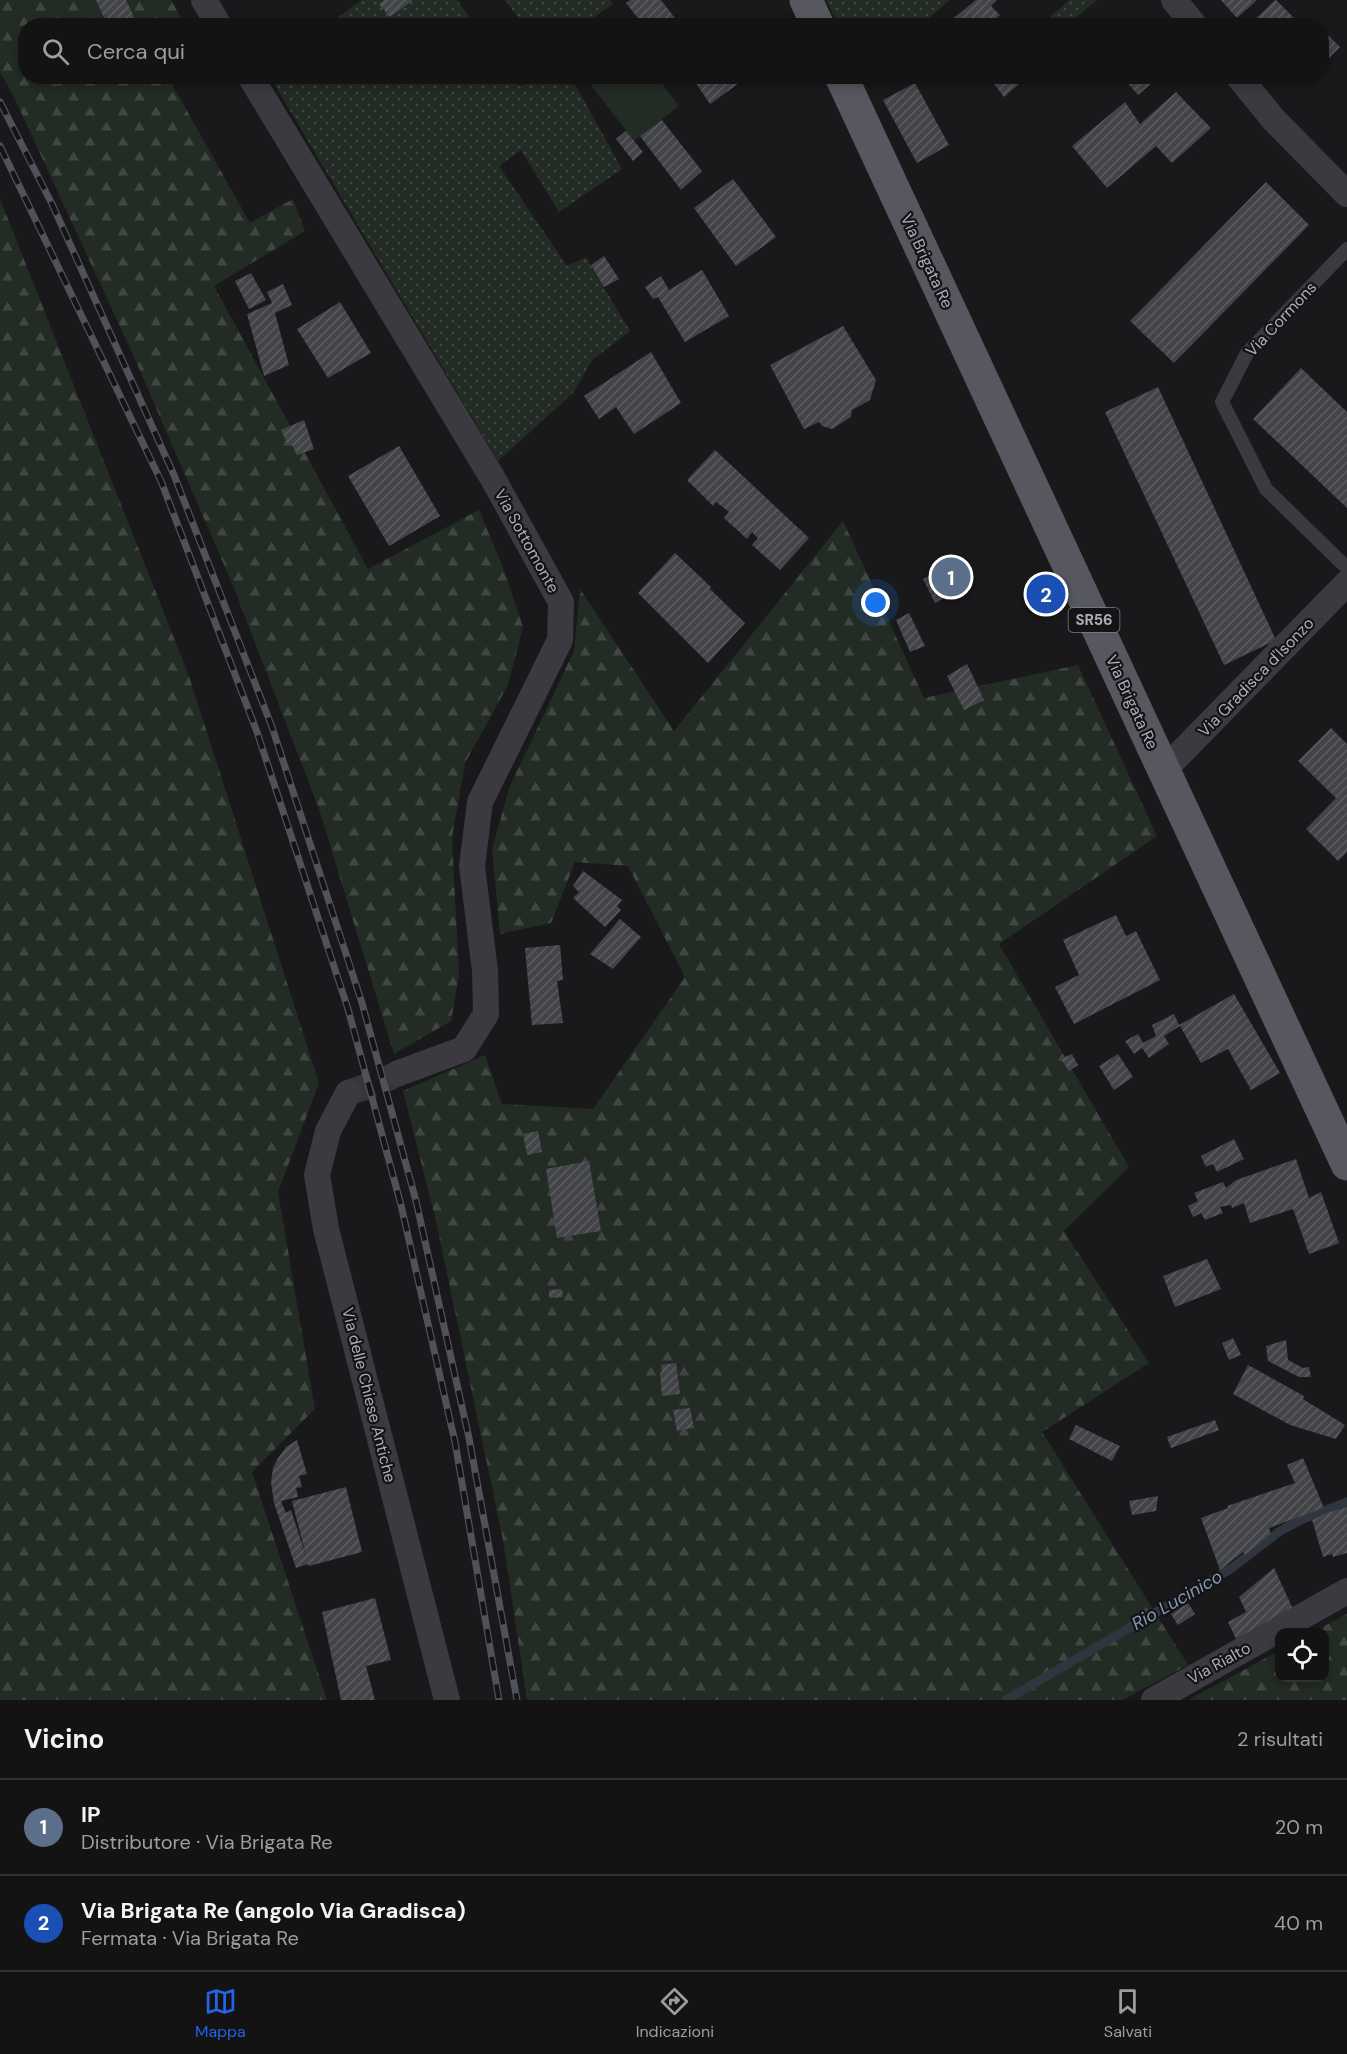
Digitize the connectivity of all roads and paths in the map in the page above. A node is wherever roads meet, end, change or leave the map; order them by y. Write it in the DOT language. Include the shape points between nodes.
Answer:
graph roads {
  1 [pos="204,0"];
  2 [pos="806,0"];
  3 [pos="1174,0"];
  4 [pos="214,18"];
  5 [pos="814,18"];
  6 [pos="1189,18"];
  7 [pos="255,84"];
  8 [pos="845,84"];
  9 [pos="1245,84"];
  10 [pos="1347,194"];
  11 [pos="1347,249"];
  12 [pos="1347,568"];
  13 [pos="1347,583"];
  14 [pos="1164,770"];
  15 [pos="399,1073"];
  16 [pos="348,1093"];
  17 [pos="1347,1164"];
  18 [pos="1347,1592"];
  19 [pos="447,1700"];
  20 [pos="1154,1700"];
  1 -- 4 [label="street"];
  2 -- 5 [label="main road"];
  3 -- 6 [label="street"];
  7 -- 15 [label="street, Via Sottomonte" via="492,477 561,602 560,640 480,802 472,866 485,971 486,1014 464,1049"];
  8 -- 14 [label="main road, Via Brigata Re / SR56"];
  9 -- 10 [label="street"];
  11 -- 12 [label="lane, Via Cormons" via="1247,353 1222,402 1266,489"];
  13 -- 14 [label="street, Via Gradisca d'Isonzo"];
  14 -- 17 [label="main road, Via Brigata Re / SR56"];
  16 -- 19 [label="street, Via delle Chiese Antiche" via="328,1131 317,1175 326,1229"];
  18 -- 20 [label="street, Via Rialto"];
}
